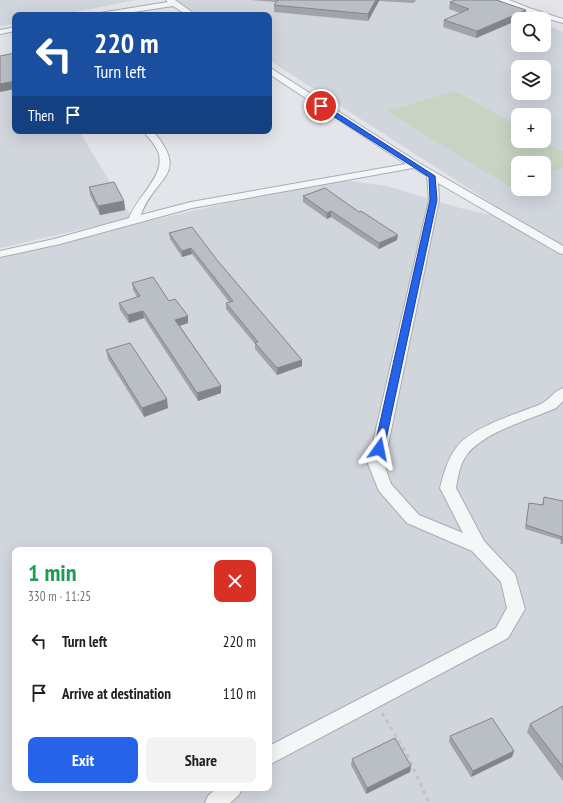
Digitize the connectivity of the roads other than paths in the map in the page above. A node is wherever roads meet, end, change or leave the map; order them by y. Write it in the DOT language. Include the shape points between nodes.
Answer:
graph roads {
  1 [pos="503,0"];
  2 [pos="172,1"];
  3 [pos="115,12"];
  4 [pos="188,12"];
  5 [pos="563,20"];
  6 [pos="12,30"];
  7 [pos="0,32"];
  8 [pos="272,74"];
  9 [pos="151,134"];
  10 [pos="415,166"];
  11 [pos="432,176"];
  12 [pos="134,221"];
  13 [pos="561,246"];
  14 [pos="0,254"];
  15 [pos="563,393"];
  16 [pos="478,546"];
  17 [pos="272,754"];
  18 [pos="229,791"];
  19 [pos="215,803"];
  1 -- 5 [label="street" via="526,10"];
  2 -- 3 [label="street"];
  2 -- 4 [label="street"];
  6 -- 7 [label="street"];
  8 -- 10 [label="street"];
  9 -- 12 [label="street" via="162,147 165,167 161,177 136,209"];
  10 -- 11 [label="street"];
  10 -- 12 [label="street" via="191,205"];
  11 -- 13 [label="street"];
  11 -- 16 [label="street" via="434,200 376,464 384,487 413,519"];
  12 -- 14 [label="street"];
  15 -- 16 [label="street" via="551,405 480,435 462,450 453,466 448,488"];
  16 -- 17 [label="street" via="509,579 516,609 502,633"];
  18 -- 19 [label="street"];
}
